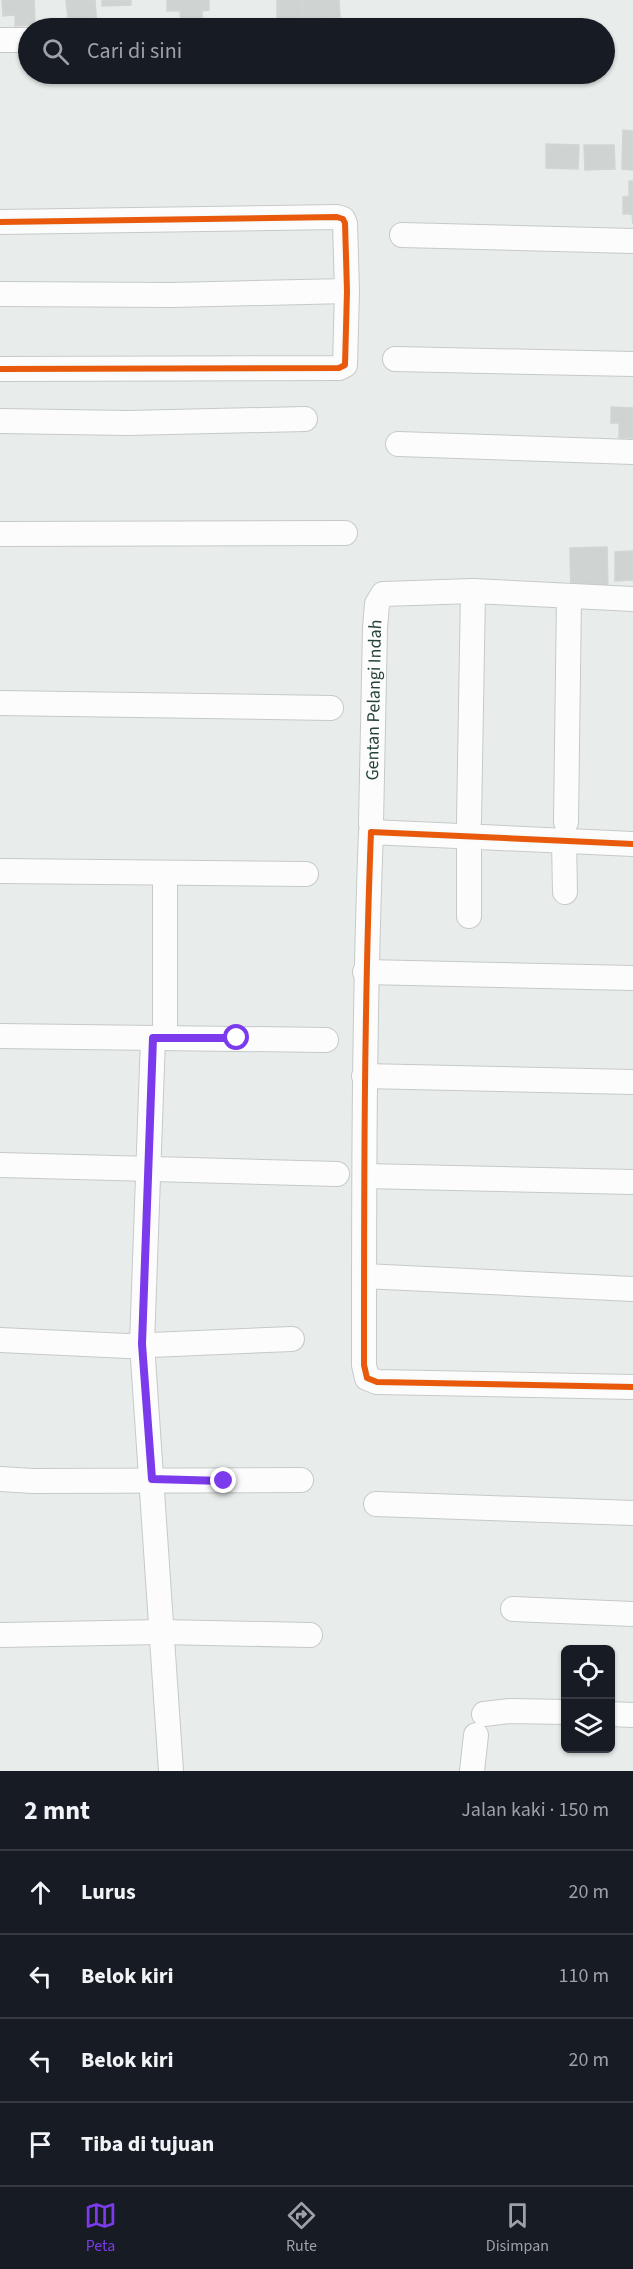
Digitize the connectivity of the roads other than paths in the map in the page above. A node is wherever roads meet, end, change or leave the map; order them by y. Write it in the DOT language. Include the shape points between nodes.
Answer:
graph roads {
  1 [pos="0,40"];
  2 [pos="18,40"];
  3 [pos="0,222"];
  4 [pos="402,235"];
  5 [pos="633,241"];
  6 [pos="347,291"];
  7 [pos="0,294"];
  8 [pos="394,359"];
  9 [pos="633,364"];
  10 [pos="0,369"];
  11 [pos="305,419"];
  12 [pos="0,421"];
  13 [pos="398,444"];
  14 [pos="633,452"];
  15 [pos="345,533"];
  16 [pos="0,534"];
  17 [pos="473,591"];
  18 [pos="569,597"];
  19 [pos="633,599"];
  20 [pos="0,703"];
  21 [pos="331,708"];
  22 [pos="371,824"];
  23 [pos="469,828"];
  24 [pos="565,831"];
  25 [pos="633,844"];
  26 [pos="0,872"];
  27 [pos="165,874"];
  28 [pos="306,874"];
  29 [pos="565,892"];
  30 [pos="469,916"];
  31 [pos="365,972"];
  32 [pos="633,978"];
  33 [pos="0,1036"];
  34 [pos="159,1038"];
  35 [pos="326,1040"];
  36 [pos="364,1076"];
  37 [pos="633,1082"];
  38 [pos="0,1165"];
  39 [pos="148,1169"];
  40 [pos="337,1174"];
  41 [pos="365,1176"];
  42 [pos="633,1182"];
  43 [pos="364,1276"];
  44 [pos="633,1289"];
  45 [pos="292,1339"];
  46 [pos="0,1340"];
  47 [pos="142,1344"];
  48 [pos="633,1387"];
  49 [pos="0,1479"];
  50 [pos="152,1479"];
  51 [pos="301,1480"];
  52 [pos="376,1504"];
  53 [pos="633,1513"];
  54 [pos="513,1609"];
  55 [pos="633,1614"];
  56 [pos="161,1632"];
  57 [pos="0,1635"];
  58 [pos="310,1635"];
  59 [pos="561,1712"];
  60 [pos="615,1714"];
  61 [pos="633,1715"];
  62 [pos="171,1771"];
  63 [pos="472,1771"];
  1 -- 2 [label="street"];
  3 -- 6 [label="street" via="337,217 345,223"];
  4 -- 5 [label="street"];
  6 -- 7 [label="street"];
  6 -- 10 [label="street" via="345,365 339,368"];
  8 -- 9 [label="street"];
  11 -- 12 [label="street"];
  13 -- 14 [label="street"];
  15 -- 16 [label="street"];
  17 -- 18 [label="street, Gentan Pelangi Indah"];
  17 -- 22 [label="street, Gentan Pelangi Indah" via="383,594 377,604"];
  17 -- 23 [label="street"];
  18 -- 19 [label="street, Gentan Pelangi Indah"];
  18 -- 24 [label="street"];
  20 -- 21 [label="street"];
  23 -- 24 [label="street"];
  23 -- 30 [label="street"];
  23 -- 31 [label="street" via="371,832"];
  24 -- 25 [label="street"];
  24 -- 29 [label="street"];
  26 -- 27 [label="street"];
  27 -- 28 [label="street"];
  27 -- 34 [label="street"];
  31 -- 32 [label="street"];
  31 -- 36 [label="street"];
  33 -- 34 [label="street"];
  34 -- 35 [label="street"];
  34 -- 39 [label="street"];
  36 -- 37 [label="street"];
  36 -- 41 [label="street"];
  38 -- 39 [label="street"];
  39 -- 40 [label="street"];
  39 -- 47 [label="street"];
  41 -- 42 [label="street"];
  41 -- 43 [label="street"];
  43 -- 44 [label="street"];
  43 -- 48 [label="street" via="365,1372 373,1381"];
  45 -- 47 [label="street"];
  46 -- 47 [label="street"];
  47 -- 50 [label="street"];
  49 -- 50 [label="street"];
  50 -- 51 [label="street"];
  50 -- 56 [label="street"];
  52 -- 53 [label="street"];
  54 -- 55 [label="street"];
  56 -- 57 [label="street"];
  56 -- 58 [label="street"];
  56 -- 62 [label="street"];
  59 -- 63 [label="street" via="510,1711 480,1724"];
  60 -- 61 [label="street"];
}
